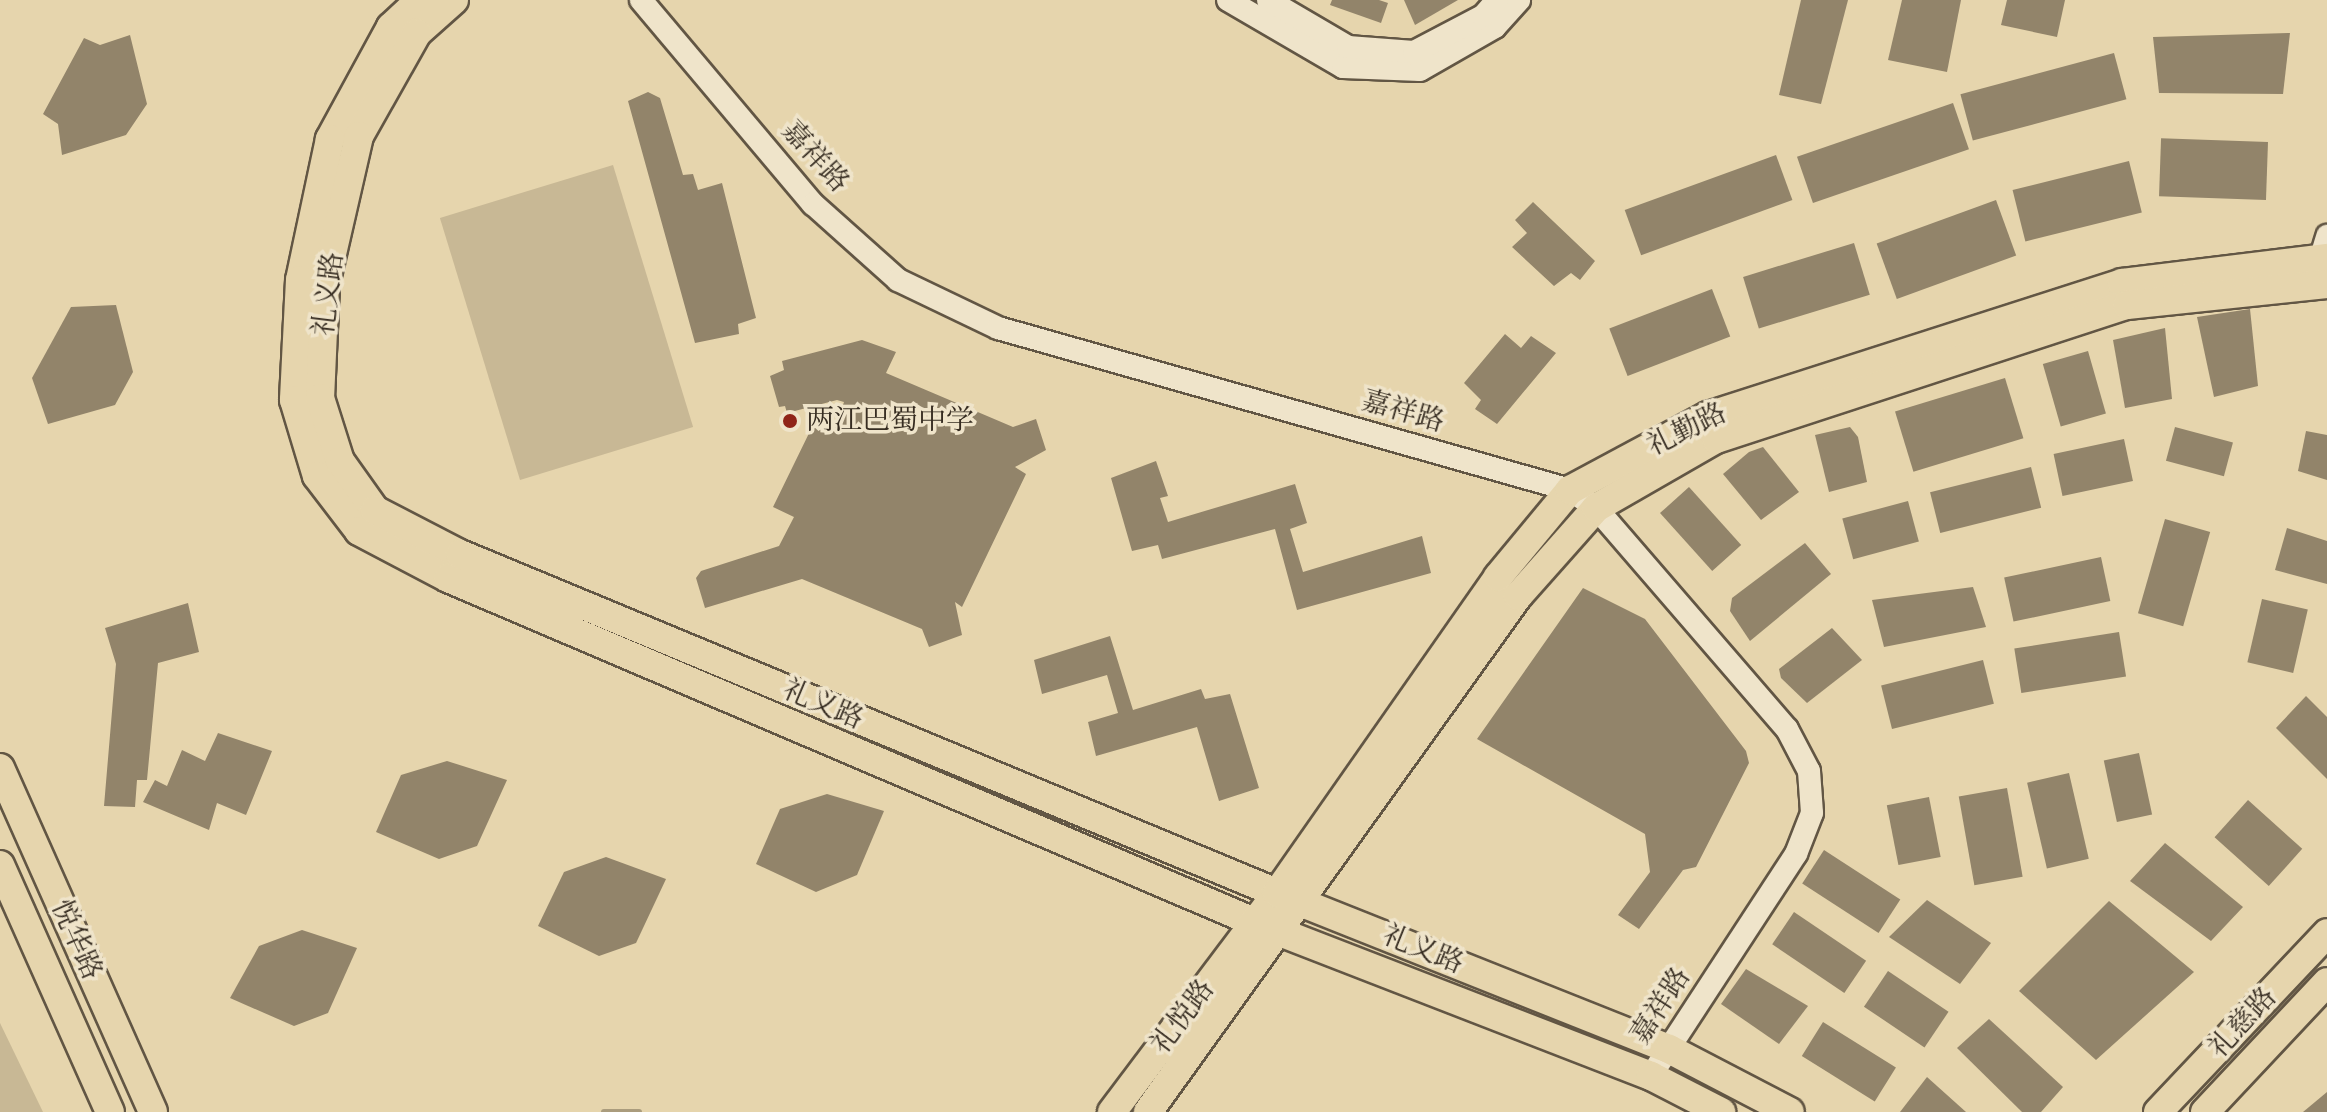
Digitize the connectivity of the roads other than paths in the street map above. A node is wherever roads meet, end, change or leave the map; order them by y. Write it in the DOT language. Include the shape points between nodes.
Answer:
graph roads {
  1 [pos="420,0"];
  2 [pos="454,0"];
  3 [pos="641,0"];
  4 [pos="1228,0"];
  5 [pos="1268,0"];
  6 [pos="1497,0"];
  7 [pos="1519,0"];
  8 [pos="2323,263"];
  9 [pos="1570,490"];
  10 [pos="1596,508"];
  11 [pos="0,768"];
  12 [pos="0,865"];
  13 [pos="1290,897"];
  14 [pos="1267,926"];
  15 [pos="2327,933"];
  16 [pos="2327,982"];
  17 [pos="1669,1049"];
  18 [pos="1651,1076"];
  19 [pos="110,1112"];
  20 [pos="153,1112"];
  21 [pos="1112,1112"];
  22 [pos="1148,1112"];
  23 [pos="1721,1112"];
  24 [pos="1790,1112"];
  25 [pos="2158,1112"];
  26 [pos="2205,1112"];
  1 -- 14 [label="main road, 礼义路" via="391,27 330,139 300,280 294,400 317,476 359,531 448,578"];
  2 -- 13 [label="main road, 礼义路" via="417,33 359,136 325,285 320,398 340,461 375,510 460,554"];
  3 -- 9 [label="street, 嘉祥路" via="813,204 898,280 998,328"];
  4 -- 7 [label="street" via="1343,67 1420,70 1495,27"];
  5 -- 6 [label="street" via="1348,47 1414,52 1483,16"];
  8 -- 9 [label="main road, 礼勤路" via="2122,283 1708,416"];
  8 -- 10 [label="main road, 礼勤路" via="2127,305 1716,439"];
  9 -- 10 [label="street, 嘉祥路"];
  9 -- 13 [label="main road, 礼勤路" via="1498,577"];
  10 -- 13 [label="main road, 礼勤路" via="1518,596"];
  10 -- 17 [label="street, 嘉祥路" via="1787,729 1809,771 1812,813 1796,854"];
  11 -- 20 [label="main road, 悦华路"];
  12 -- 19 [label="main road, 悦华路"];
  13 -- 14 [label="main road, 礼勤路"];
  13 -- 17 [label="main road, 礼义路"];
  14 -- 18 [label="main road, 礼义路"];
  14 -- 21 [label="main road, 礼悦路"];
  14 -- 22 [label="main road, 礼悦路"];
  15 -- 25 [label="main road, 礼慈路"];
  16 -- 26 [label="main road, 礼慈路"];
  17 -- 18 [label="street, 嘉祥路"];
  17 -- 24 [label="main road, 礼义路"];
  18 -- 23 [label="main road, 礼义路"];
}
